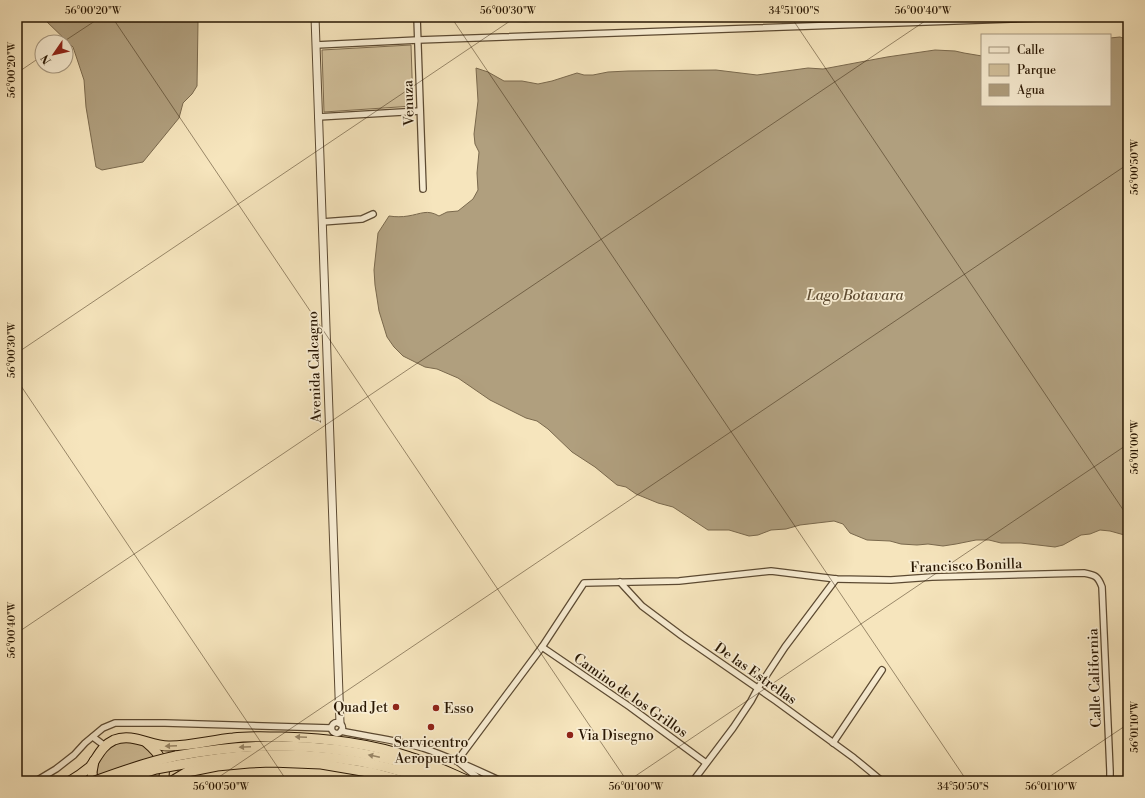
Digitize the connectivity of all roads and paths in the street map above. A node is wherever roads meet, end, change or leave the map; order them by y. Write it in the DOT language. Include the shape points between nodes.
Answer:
graph roads {
  1 [pos="315,17"];
  2 [pos="417,17"];
  3 [pos="1065,17"];
  4 [pos="1023,18"];
  5 [pos="418,40"];
  6 [pos="316,45"];
  7 [pos="420,111"];
  8 [pos="318,117"];
  9 [pos="423,189"];
  10 [pos="373,214"];
  11 [pos="322,222"];
  12 [pos="1096,576"];
  13 [pos="836,579"];
  14 [pos="620,582"];
  15 [pos="542,647"];
  16 [pos="882,670"];
  17 [pos="758,688"];
  18 [pos="340,723"];
  19 [pos="331,728"];
  20 [pos="93,737"];
  21 [pos="146,742"];
  22 [pos="833,743"];
  23 [pos="105,746"];
  24 [pos="177,760"];
  25 [pos="457,760"];
  26 [pos="94,761"];
  27 [pos="706,763"];
  28 [pos="36,781"];
  29 [pos="70,781"];
  30 [pos="94,781"];
  31 [pos="119,781"];
  32 [pos="163,781"];
  33 [pos="172,781"];
  34 [pos="404,781"];
  35 [pos="431,781"];
  36 [pos="456,781"];
  37 [pos="469,781"];
  38 [pos="482,781"];
  39 [pos="501,781"];
  40 [pos="693,781"];
  41 [pos="882,781"];
  42 [pos="1108,781"];
  1 -- 6 [label="street, Avenida Calcagno"];
  2 -- 5 [label="street, Venuza"];
  3 -- 4 [label="street"];
  4 -- 5 [label="street"];
  5 -- 6 [label="street"];
  5 -- 7 [label="street, Venuza"];
  6 -- 8 [label="street, Avenida Calcagno"];
  7 -- 8 [label="street"];
  7 -- 9 [label="street, Venuza"];
  8 -- 11 [label="street, Avenida Calcagno"];
  10 -- 11 [label="street" via="362,219"];
  11 -- 18 [label="street, Avenida Calcagno"];
  12 -- 13 [label="street, Francisco Bonilla" via="1084,573 890,580"];
  12 -- 42 [label="street, Calle California" via="1102,587 1110,771"];
  13 -- 14 [label="street, Francisco Bonilla" via="771,572 679,581"];
  13 -- 17 [label="street" via="784,647"];
  14 -- 15 [label="street, Francisco Bonilla" via="584,583"];
  14 -- 17 [label="street, De las Estrellas" via="642,606"];
  15 -- 25 [label="street"];
  15 -- 27 [label="street, Camino de los Grillos"];
  16 -- 22 [label="street"];
  17 -- 22 [label="street, De las Estrellas"];
  17 -- 27 [label="street" via="733,728"];
  18 -- 19 [label="street" via="333,724"];
  18 -- 19 [label="street" via="339,733"];
  18 -- 25 [label="street"];
  19 -- 20 [label="street" via="116,723 103,728"];
  20 -- 23 [label="street"];
  20 -- 28 [label="street" via="56,769"];
  21 -- 23 [label="highway" via="136,738 125,738 114,740"];
  21 -- 32 [label="highway" via="157,751 163,763"];
  37 -- 21 [label="highway, one-way" via="411,757 328,739 240,737 168,746"];
  22 -- 41 [label="street, De las Estrellas"];
  23 -- 26 [label="highway"];
  24 -- 30 [label="highway, bridge" via="139,766"];
  24 -- 31 [label="highway, bridge" via="156,770"];
  24 -- 35 [label="highway" via="268,754 312,756 369,764"];
  36 -- 24 [label="highway, one-way" via="384,758 332,749 264,746 220,749"];
  25 -- 38 [label="street"];
  25 -- 39 [label="street"];
  26 -- 29 [label="highway" via="84,772"];
  26 -- 30 [label="highway"];
  27 -- 40 [label="street"];
  33 -- 34 [label="highway" via="187,772 217,766 271,762 321,764"];
}
